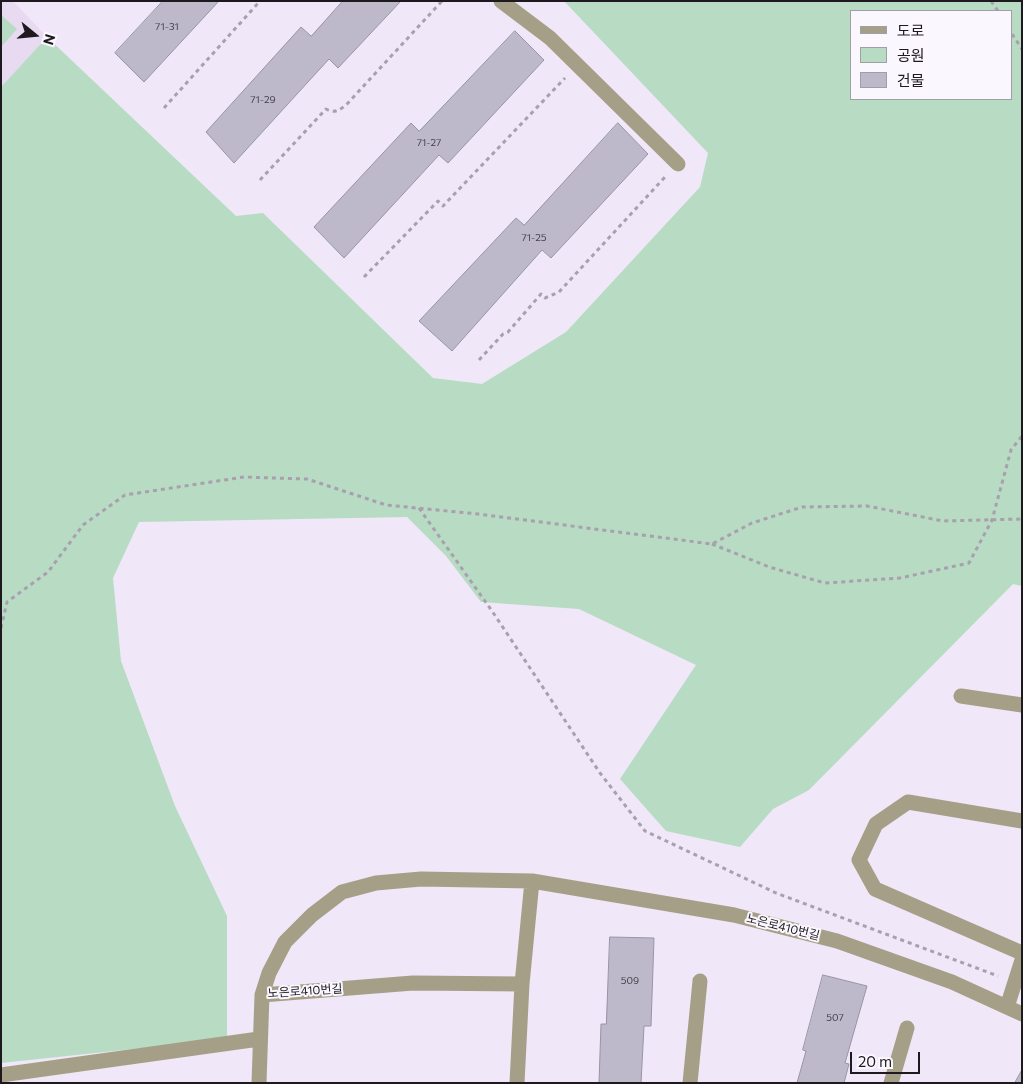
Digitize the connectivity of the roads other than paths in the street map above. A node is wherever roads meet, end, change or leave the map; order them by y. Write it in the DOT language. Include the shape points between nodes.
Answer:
graph roads {
  1 [pos="501,1"];
  2 [pos="678,164"];
  3 [pos="961,696"];
  4 [pos="1022,705"];
  5 [pos="1022,821"];
  6 [pos="532,881"];
  7 [pos="1022,953"];
  8 [pos="1022,960"];
  9 [pos="700,981"];
  10 [pos="522,984"];
  11 [pos="262,995"];
  12 [pos="1007,1007"];
  13 [pos="1022,1014"];
  14 [pos="907,1028"];
  15 [pos="259,1039"];
  16 [pos="1,1075"];
  17 [pos="259,1083"];
  18 [pos="517,1083"];
  19 [pos="690,1083"];
  20 [pos="891,1083"];
  1 -- 2 [label="street" via="550,38"];
  3 -- 4 [label="street"];
  5 -- 7 [label="street" via="908,802 876,824 859,860 875,889"];
  6 -- 10 [label="street"];
  6 -- 11 [label="street, 노은로410번길" via="421,879 376,883 342,892 285,942"];
  6 -- 12 [label="street, 노은로410번길" via="734,915 837,941 952,982"];
  8 -- 12 [label="street"];
  9 -- 19 [label="street"];
  10 -- 11 [label="street, 노은로410번길" via="413,983"];
  10 -- 18 [label="street"];
  11 -- 15 [label="street"];
  12 -- 13 [label="street, 노은로410번길"];
  14 -- 20 [label="street"];
  15 -- 16 [label="street"];
  15 -- 17 [label="street"];
}
